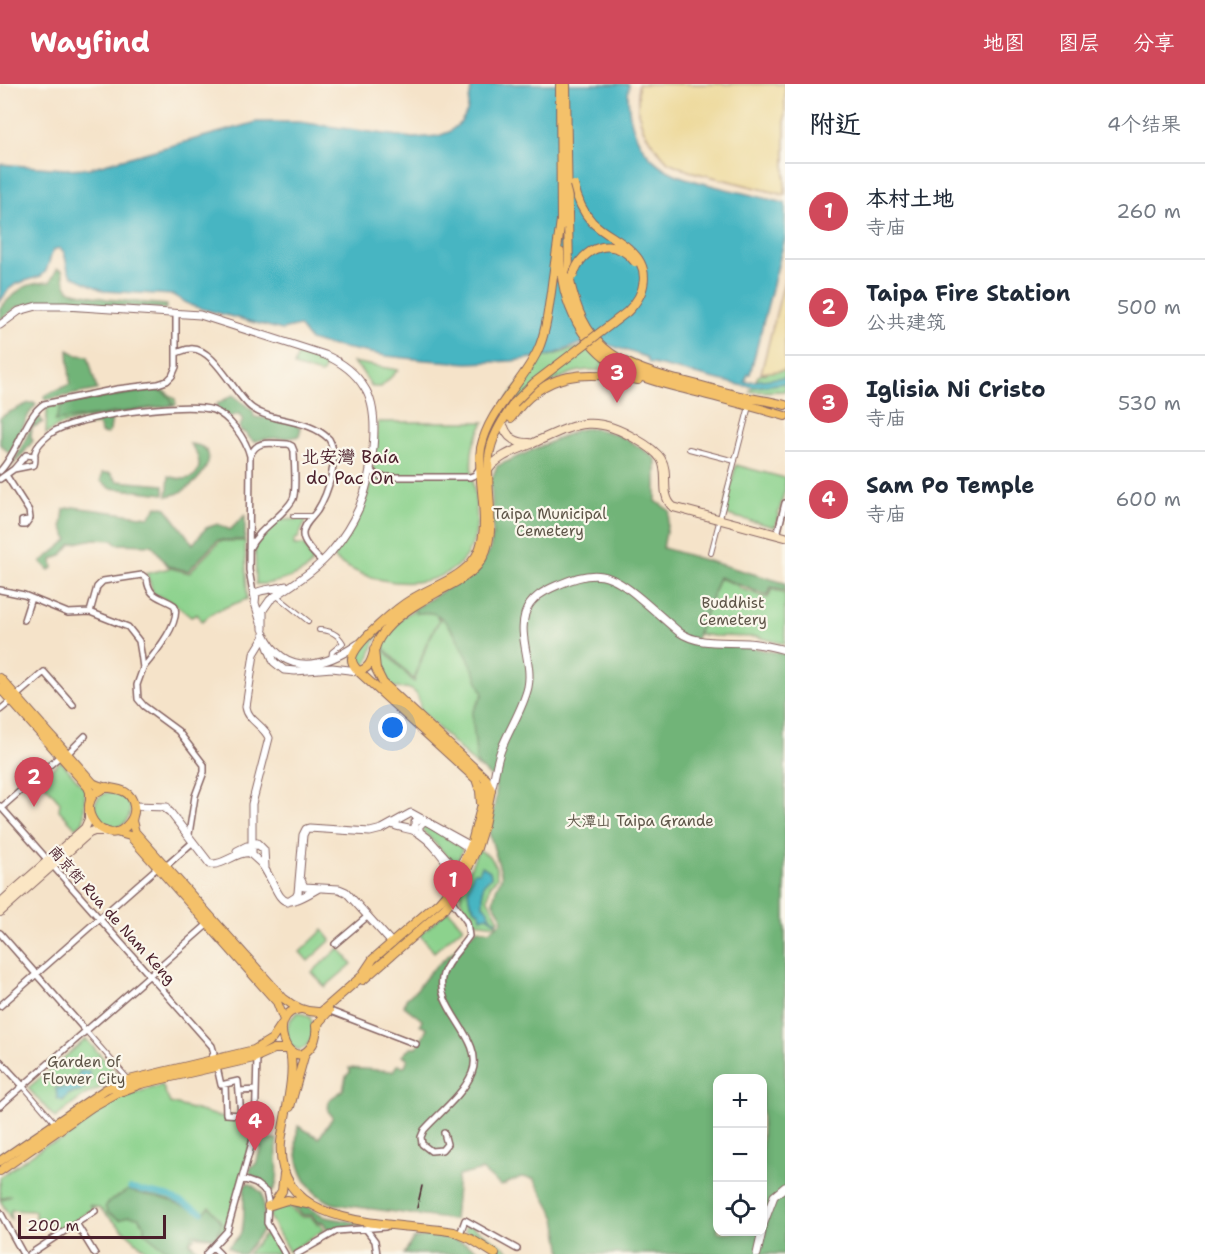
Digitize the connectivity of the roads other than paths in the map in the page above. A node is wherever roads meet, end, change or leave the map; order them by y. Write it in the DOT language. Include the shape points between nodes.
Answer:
graph roads {
  1 [pos="560,84"];
  2 [pos="566,84"];
  3 [pos="566,142"];
  4 [pos="561,220"];
  5 [pos="572,290"];
  6 [pos="177,313"];
  7 [pos="0,325"];
  8 [pos="176,353"];
  9 [pos="649,376"];
  10 [pos="690,390"];
  11 [pos="513,402"];
  12 [pos="785,405"];
  13 [pos="749,406"];
  14 [pos="785,416"];
  15 [pos="504,427"];
  16 [pos="534,443"];
  17 [pos="689,449"];
  18 [pos="35,456"];
  19 [pos="250,456"];
  20 [pos="735,461"];
  21 [pos="370,467"];
  22 [pos="14,469"];
  23 [pos="483,469"];
  24 [pos="0,471"];
  25 [pos="3,477"];
  26 [pos="382,477"];
  27 [pos="365,486"];
  28 [pos="785,503"];
  29 [pos="293,516"];
  30 [pos="313,516"];
  31 [pos="28,520"];
  32 [pos="720,520"];
  33 [pos="249,525"];
  34 [pos="262,530"];
  35 [pos="781,536"];
  36 [pos="249,550"];
  37 [pos="711,553"];
  38 [pos="322,562"];
  39 [pos="251,584"];
  40 [pos="291,585"];
  41 [pos="0,590"];
  42 [pos="265,590"];
  43 [pos="31,598"];
  44 [pos="273,598"];
  45 [pos="254,601"];
  46 [pos="265,606"];
  47 [pos="90,612"];
  48 [pos="24,620"];
  49 [pos="309,621"];
  50 [pos="319,630"];
  51 [pos="264,632"];
  52 [pos="366,638"];
  53 [pos="268,649"];
  54 [pos="374,650"];
  55 [pos="785,650"];
  56 [pos="254,653"];
  57 [pos="331,659"];
  58 [pos="286,660"];
  59 [pos="309,667"];
  60 [pos="143,668"];
  61 [pos="358,671"];
  62 [pos="0,678"];
  63 [pos="0,688"];
  64 [pos="14,698"];
  65 [pos="73,705"];
  66 [pos="0,710"];
  67 [pos="85,736"];
  68 [pos="64,755"];
  69 [pos="497,763"];
  70 [pos="486,779"];
  71 [pos="108,787"];
  72 [pos="491,790"];
  73 [pos="90,802"];
  74 [pos="482,803"];
  75 [pos="134,806"];
  76 [pos="1,807"];
  77 [pos="163,807"];
  78 [pos="89,813"];
  79 [pos="133,816"];
  80 [pos="425,821"];
  81 [pos="392,824"];
  82 [pos="105,831"];
  83 [pos="415,831"];
  84 [pos="115,832"];
  85 [pos="189,834"];
  86 [pos="193,842"];
  87 [pos="254,845"];
  88 [pos="471,846"];
  89 [pos="261,858"];
  90 [pos="208,859"];
  91 [pos="471,861"];
  92 [pos="50,863"];
  93 [pos="162,866"];
  94 [pos="301,878"];
  95 [pos="456,878"];
  96 [pos="319,888"];
  97 [pos="448,898"];
  98 [pos="288,902"];
  99 [pos="0,903"];
  100 [pos="0,912"];
  101 [pos="368,916"];
  102 [pos="99,919"];
  103 [pos="208,924"];
  104 [pos="0,933"];
  105 [pos="417,933"];
  106 [pos="392,943"];
  107 [pos="335,944"];
  108 [pos="36,974"];
  109 [pos="149,975"];
  110 [pos="0,1006"];
  111 [pos="300,1009"];
  112 [pos="334,1009"];
  113 [pos="310,1012"];
  114 [pos="283,1022"];
  115 [pos="86,1031"];
  116 [pos="317,1031"];
  117 [pos="207,1040"];
  118 [pos="416,1044"];
  119 [pos="289,1051"];
  120 [pos="305,1053"];
  121 [pos="232,1056"];
  122 [pos="257,1057"];
  123 [pos="0,1060"];
  124 [pos="207,1062"];
  125 [pos="217,1067"];
  126 [pos="129,1080"];
  127 [pos="225,1084"];
  128 [pos="23,1086"];
  129 [pos="256,1090"];
  130 [pos="240,1091"];
  131 [pos="292,1091"];
  132 [pos="0,1106"];
  133 [pos="57,1125"];
  134 [pos="444,1133"];
  135 [pos="0,1161"];
  136 [pos="284,1169"];
  137 [pos="0,1171"];
  138 [pos="242,1179"];
  139 [pos="785,1187"];
  140 [pos="313,1207"];
  141 [pos="95,1210"];
  142 [pos="0,1212"];
  143 [pos="767,1216"];
  144 [pos="76,1223"];
  145 [pos="395,1224"];
  146 [pos="366,1229"];
  147 [pos="460,1234"];
  148 [pos="761,1236"];
  149 [pos="213,1247"];
  150 [pos="517,1249"];
  151 [pos="23,1254"];
  152 [pos="30,1254"];
  153 [pos="95,1254"];
  154 [pos="206,1254"];
  155 [pos="220,1254"];
  156 [pos="285,1254"];
  157 [pos="297,1254"];
  158 [pos="377,1254"];
  159 [pos="495,1254"];
  160 [pos="757,1254"];
  1 -- 4 [label="main road"];
  2 -- 3 [label="main road"];
  3 -- 5 [label="main road"];
  3 -- 11 [label="main road, bridge" via="574,185 585,214 635,254 645,284 633,306"];
  4 -- 9 [label="main road" via="562,279 577,324 599,352 615,364"];
  4 -- 23 [label="main road" via="544,331 537,352 490,422 482,447"];
  5 -- 9 [label="main road" via="588,330 604,348"];
  5 -- 11 [label="main road, bridge" via="578,263 585,254 600,248 622,250 639,270 639,289 627,306 532,379"];
  6 -- 7 [label="street" via="37,306 20,311"];
  6 -- 8 [label="street"];
  6 -- 21 [label="street" via="200,315 326,355 352,372 365,387 372,404 374,440"];
  8 -- 24 [label="street" via="174,373 164,383 88,394 40,406"];
  8 -- 30 [label="street" via="199,351 216,364 253,409 311,427 329,439 332,465 323,498"];
  9 -- 10 [label="main road"];
  9 -- 12 [label="main road"];
  10 -- 13 [label="main road"];
  10 -- 15 [label="main road" via="576,375 545,386 525,401"];
  11 -- 23 [label="main road" via="492,429"];
  13 -- 14 [label="main road"];
  13 -- 20 [label="street"];
  15 -- 16 [label="main road" via="514,441"];
  15 -- 23 [label="main road"];
  16 -- 23 [label="main road"];
  16 -- 32 [label="main road" via="578,424 616,428 660,457 669,504"];
  17 -- 20 [label="street"];
  18 -- 19 [label="street" via="43,441 60,427 92,418 188,407 222,415 246,443"];
  18 -- 22 [label="street" via="26,455"];
  18 -- 22 [label="street" via="34,465"];
  19 -- 33 [label="street"];
  19 -- 34 [label="street" via="260,444 293,447 294,497"];
  20 -- 32 [label="street"];
  21 -- 26 [label="street"];
  21 -- 27 [label="street"];
  22 -- 25 [label="street"];
  23 -- 26 [label="street" via="470,477"];
  23 -- 52 [label="main road" via="483,528 476,557 460,572 404,605"];
  23 -- 54 [label="main road" via="490,536 481,560 463,578 399,616 382,634"];
  25 -- 31 [label="street" via="29,511"];
  26 -- 27 [label="street"];
  27 -- 38 [label="street" via="353,521"];
  28 -- 35 [label="street"];
  29 -- 30 [label="street"];
  30 -- 38 [label="street" via="303,538"];
  32 -- 35 [label="main road"];
  32 -- 37 [label="street"];
  33 -- 34 [label="street"];
  33 -- 36 [label="street"];
  34 -- 36 [label="street"];
  36 -- 39 [label="street"];
  38 -- 40 [label="street"];
  39 -- 42 [label="street"];
  39 -- 45 [label="street"];
  40 -- 42 [label="street"];
  40 -- 44 [label="street"];
  41 -- 43 [label="street"];
  42 -- 44 [label="street"];
  42 -- 45 [label="street" via="256,592"];
  43 -- 47 [label="street" via="68,613"];
  43 -- 48 [label="street"];
  44 -- 46 [label="street"];
  44 -- 49 [label="street"];
  45 -- 46 [label="street" via="258,607"];
  45 -- 51 [label="street"];
  46 -- 51 [label="street"];
  47 -- 60 [label="street" via="128,627 139,641"];
  47 -- 60 [label="street" via="97,587 104,581 145,576 151,593 177,609 165,639"];
  50 -- 57 [label="street" via="328,630 343,643 332,652"];
  51 -- 53 [label="street"];
  51 -- 56 [label="street"];
  51 -- 58 [label="street" via="274,650"];
  52 -- 57 [label="street"];
  52 -- 61 [label="main road" via="353,654 352,662"];
  53 -- 56 [label="street"];
  53 -- 58 [label="street"];
  53 -- 59 [label="street" via="276,664 284,669"];
  54 -- 61 [label="main road" via="370,665"];
  54 -- 70 [label="main road" via="376,669 383,683"];
  55 -- 69 [label="street" via="689,638 614,578 594,574 573,579 537,597 525,614 528,685"];
  56 -- 87 [label="street" via="246,711 267,733 269,742 252,804"];
  57 -- 59 [label="street"];
  58 -- 59 [label="street"];
  59 -- 61 [label="street"];
  60 -- 85 [label="street" via="137,685 140,703 178,731 204,765"];
  61 -- 74 [label="main road" via="476,779"];
  62 -- 64 [label="main road"];
  63 -- 64 [label="main road"];
  64 -- 65 [label="street" via="44,672"];
  64 -- 66 [label="street"];
  64 -- 68 [label="main road"];
  67 -- 68 [label="street"];
  68 -- 71 [label="main road" via="93,783"];
  68 -- 73 [label="main road" via="88,787"];
  68 -- 76 [label="street"];
  69 -- 70 [label="street"];
  69 -- 72 [label="street"];
  70 -- 72 [label="main road"];
  70 -- 74 [label="main road"];
  71 -- 73 [label="main road" via="97,792"];
  71 -- 75 [label="main road" via="124,791"];
  72 -- 91 [label="main road"];
  73 -- 78 [label="main road"];
  74 -- 88 [label="main road"];
  75 -- 77 [label="street"];
  75 -- 79 [label="main road"];
  76 -- 92 [label="street, 南京街 Rua de Nam Keng"];
  77 -- 85 [label="street" via="171,810"];
  77 -- 86 [label="street"];
  78 -- 82 [label="main road" via="96,826"];
  78 -- 92 [label="main road" via="85,828"];
  79 -- 84 [label="main road"];
  79 -- 93 [label="main road" via="135,832"];
  80 -- 80 [label="street" via="465,848 457,868 421,831"];
  80 -- 81 [label="street" via="411,813"];
  80 -- 83 [label="street" via="414,822"];
  80 -- 88 [label="street"];
  81 -- 83 [label="street"];
  81 -- 94 [label="street" via="370,832 306,829"];
  82 -- 84 [label="main road"];
  82 -- 92 [label="main road" via="89,833"];
  83 -- 95 [label="street" via="437,850"];
  84 -- 93 [label="main road" via="126,833"];
  85 -- 90 [label="street"];
  86 -- 90 [label="street"];
  86 -- 93 [label="street"];
  87 -- 89 [label="street" via="264,850"];
  87 -- 89 [label="street" via="253,857"];
  87 -- 90 [label="street"];
  88 -- 91 [label="main road"];
  88 -- 95 [label="main road"];
  89 -- 98 [label="street" via="280,897"];
  91 -- 97 [label="main road"];
  92 -- 99 [label="main road"];
  92 -- 100 [label="main road"];
  92 -- 102 [label="street, 南京街 Rua de Nam Keng"];
  93 -- 102 [label="street"];
  93 -- 103 [label="main road"];
  93 -- 111 [label="main road" via="283,998"];
  94 -- 96 [label="street" via="303,887"];
  94 -- 98 [label="street" via="296,897"];
  95 -- 97 [label="main road"];
  96 -- 98 [label="street"];
  96 -- 101 [label="street" via="343,890"];
  97 -- 105 [label="main road"];
  97 -- 106 [label="main road"];
  97 -- 134 [label="street" via="467,922 469,936 444,972 442,987 471,1046 474,1066 463,1088 424,1130 422,1144 431,1151 442,1150 447,1144"];
  101 -- 106 [label="street"];
  101 -- 107 [label="street"];
  102 -- 108 [label="street"];
  102 -- 109 [label="street, 南京街 Rua de Nam Keng"];
  103 -- 109 [label="street"];
  103 -- 114 [label="main road" via="278,1002"];
  104 -- 108 [label="street"];
  105 -- 106 [label="main road" via="400,946"];
  105 -- 112 [label="main road"];
  106 -- 113 [label="main road" via="324,1010"];
  108 -- 110 [label="street"];
  108 -- 115 [label="street"];
  109 -- 115 [label="street"];
  109 -- 117 [label="street, 南京街 Rua de Nam Keng"];
  111 -- 113 [label="main road"];
  111 -- 114 [label="main road" via="292,1011"];
  112 -- 116 [label="main road" via="319,1022"];
  112 -- 118 [label="street"];
  113 -- 116 [label="main road"];
  114 -- 119 [label="main road" via="283,1039"];
  114 -- 121 [label="main road" via="262,1047"];
  115 -- 126 [label="street"];
  115 -- 128 [label="street"];
  116 -- 120 [label="main road"];
  117 -- 121 [label="street, 南京街 Rua de Nam Keng"];
  117 -- 124 [label="street" via="214,1052"];
  119 -- 120 [label="main road"];
  119 -- 122 [label="main road" via="273,1049"];
  119 -- 131 [label="main road"];
  120 -- 131 [label="main road"];
  121 -- 124 [label="main road"];
  122 -- 125 [label="main road"];
  122 -- 129 [label="street"];
  123 -- 128 [label="street"];
  124 -- 126 [label="main road"];
  125 -- 127 [label="street" via="221,1085"];
  125 -- 133 [label="main road" via="141,1084"];
  126 -- 133 [label="main road" via="94,1096"];
  127 -- 130 [label="street" via="238,1081"];
  127 -- 130 [label="street" via="226,1114 241,1115"];
  128 -- 132 [label="street"];
  128 -- 133 [label="street"];
  129 -- 130 [label="street"];
  129 -- 138 [label="street" via="255,1132"];
  131 -- 136 [label="main road" via="283,1129"];
  133 -- 135 [label="main road"];
  133 -- 137 [label="main road"];
  136 -- 140 [label="main road" via="294,1188"];
  136 -- 140 [label="main road" via="281,1193 268,1206 291,1200"];
  138 -- 149 [label="street" via="227,1231"];
  138 -- 156 [label="street" via="266,1192 267,1223"];
  139 -- 143 [label="street" via="774,1196"];
  140 -- 145 [label="main road" via="339,1217"];
  141 -- 144 [label="street"];
  142 -- 151 [label="street"];
  144 -- 152 [label="street"];
  144 -- 153 [label="street"];
  145 -- 146 [label="street"];
  145 -- 147 [label="main road"];
  146 -- 157 [label="street" via="332,1234"];
  146 -- 158 [label="street" via="375,1241"];
  147 -- 150 [label="street" via="465,1220"];
  147 -- 159 [label="main road"];
  148 -- 160 [label="street"];
  149 -- 154 [label="street"];
  149 -- 155 [label="street"];
}
